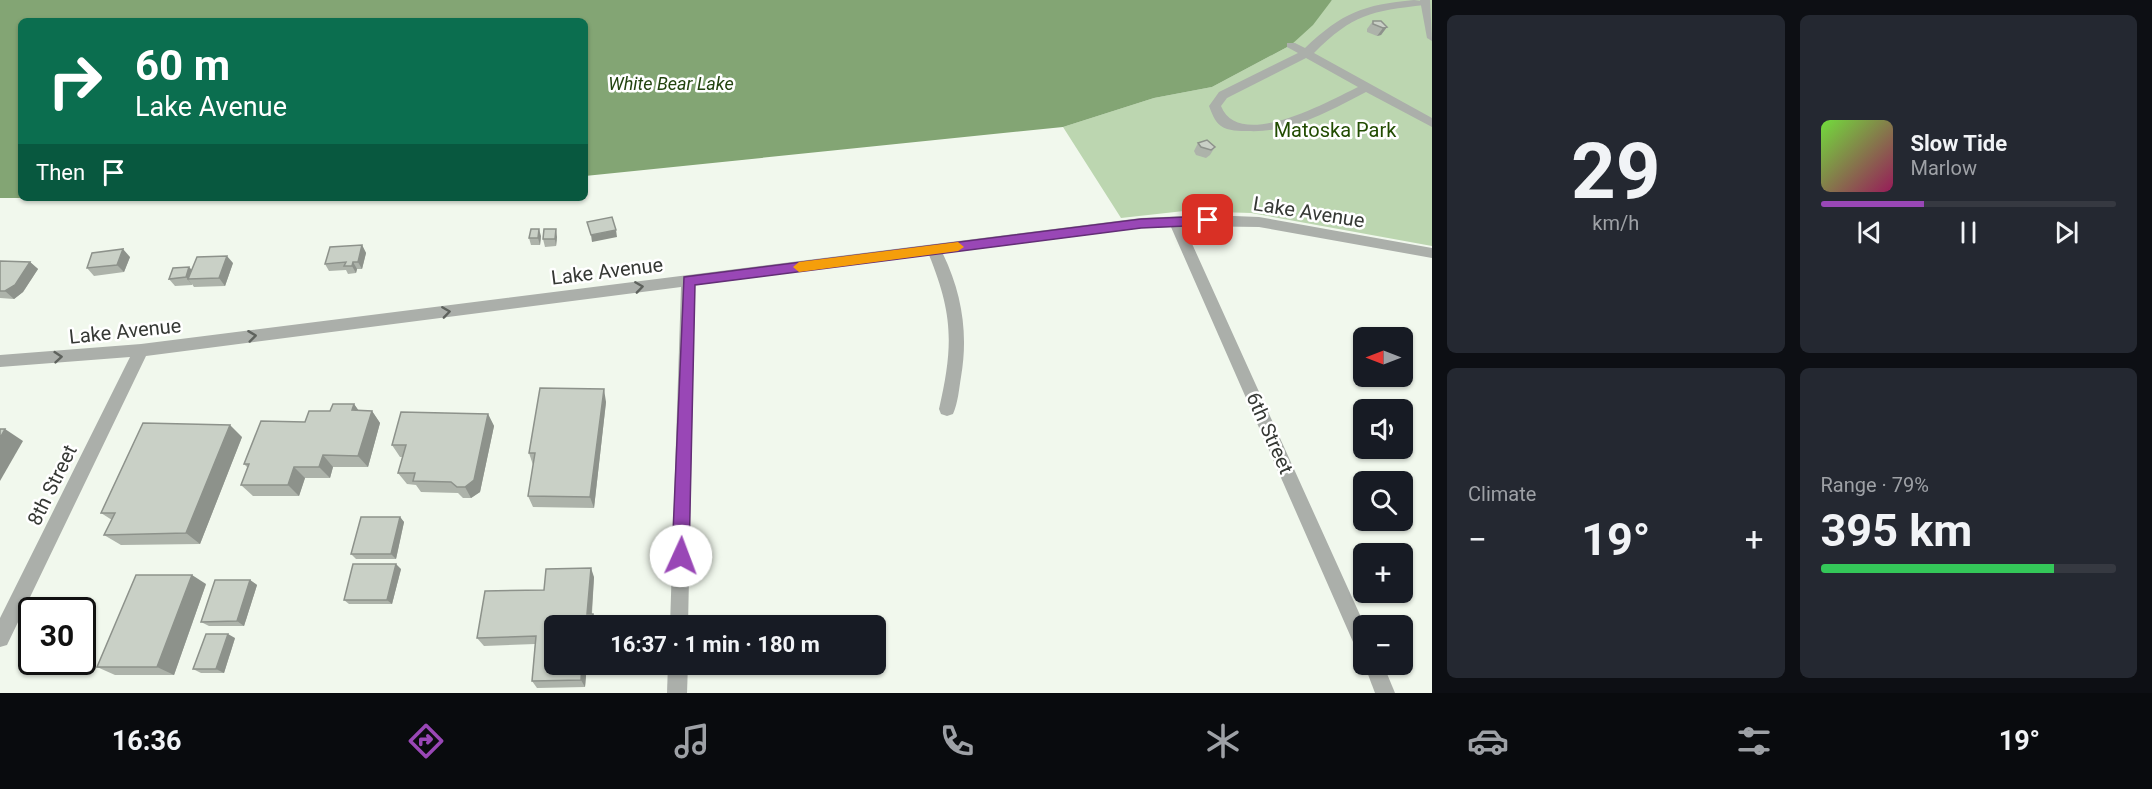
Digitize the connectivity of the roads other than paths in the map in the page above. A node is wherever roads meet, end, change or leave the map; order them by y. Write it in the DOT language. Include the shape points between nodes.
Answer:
graph roads {
  1 [pos="1425,1"];
  2 [pos="1432,38"];
  3 [pos="1291,45"];
  4 [pos="1307,53"];
  5 [pos="1366,87"];
  6 [pos="1432,123"];
  7 [pos="1176,222"];
  8 [pos="934,250"];
  9 [pos="1432,253"];
  10 [pos="688,280"];
  11 [pos="141,350"];
  12 [pos="0,362"];
  13 [pos="947,409"];
  14 [pos="679,615"];
  15 [pos="1353,619"];
  16 [pos="0,638"];
  17 [pos="678,675"];
  18 [pos="1378,675"];
  19 [pos="677,693"];
  20 [pos="1385,693"];
  1 -- 2 [label="street"];
  1 -- 4 [label="street" via="1353,16 1332,29"];
  3 -- 4 [label="street"];
  4 -- 5 [label="street"];
  4 -- 5 [label="street" via="1223,95 1215,106 1221,120 1230,126 1247,128 1287,124"];
  5 -- 6 [label="street"];
  7 -- 8 [label="street, Lake Avenue"];
  7 -- 9 [label="street, Lake Avenue" via="1259,222"];
  7 -- 15 [label="street, 6th Street"];
  8 -- 10 [label="street, Lake Avenue"];
  8 -- 13 [label="street" via="950,287 960,332"];
  11 -- 10 [label="street, Lake Avenue, one-way"];
  10 -- 14 [label="street"];
  12 -- 11 [label="street, Lake Avenue, one-way"];
  11 -- 16 [label="street, 8th Street"];
  17 -- 19 [label="street"];
  18 -- 20 [label="street"];
}
